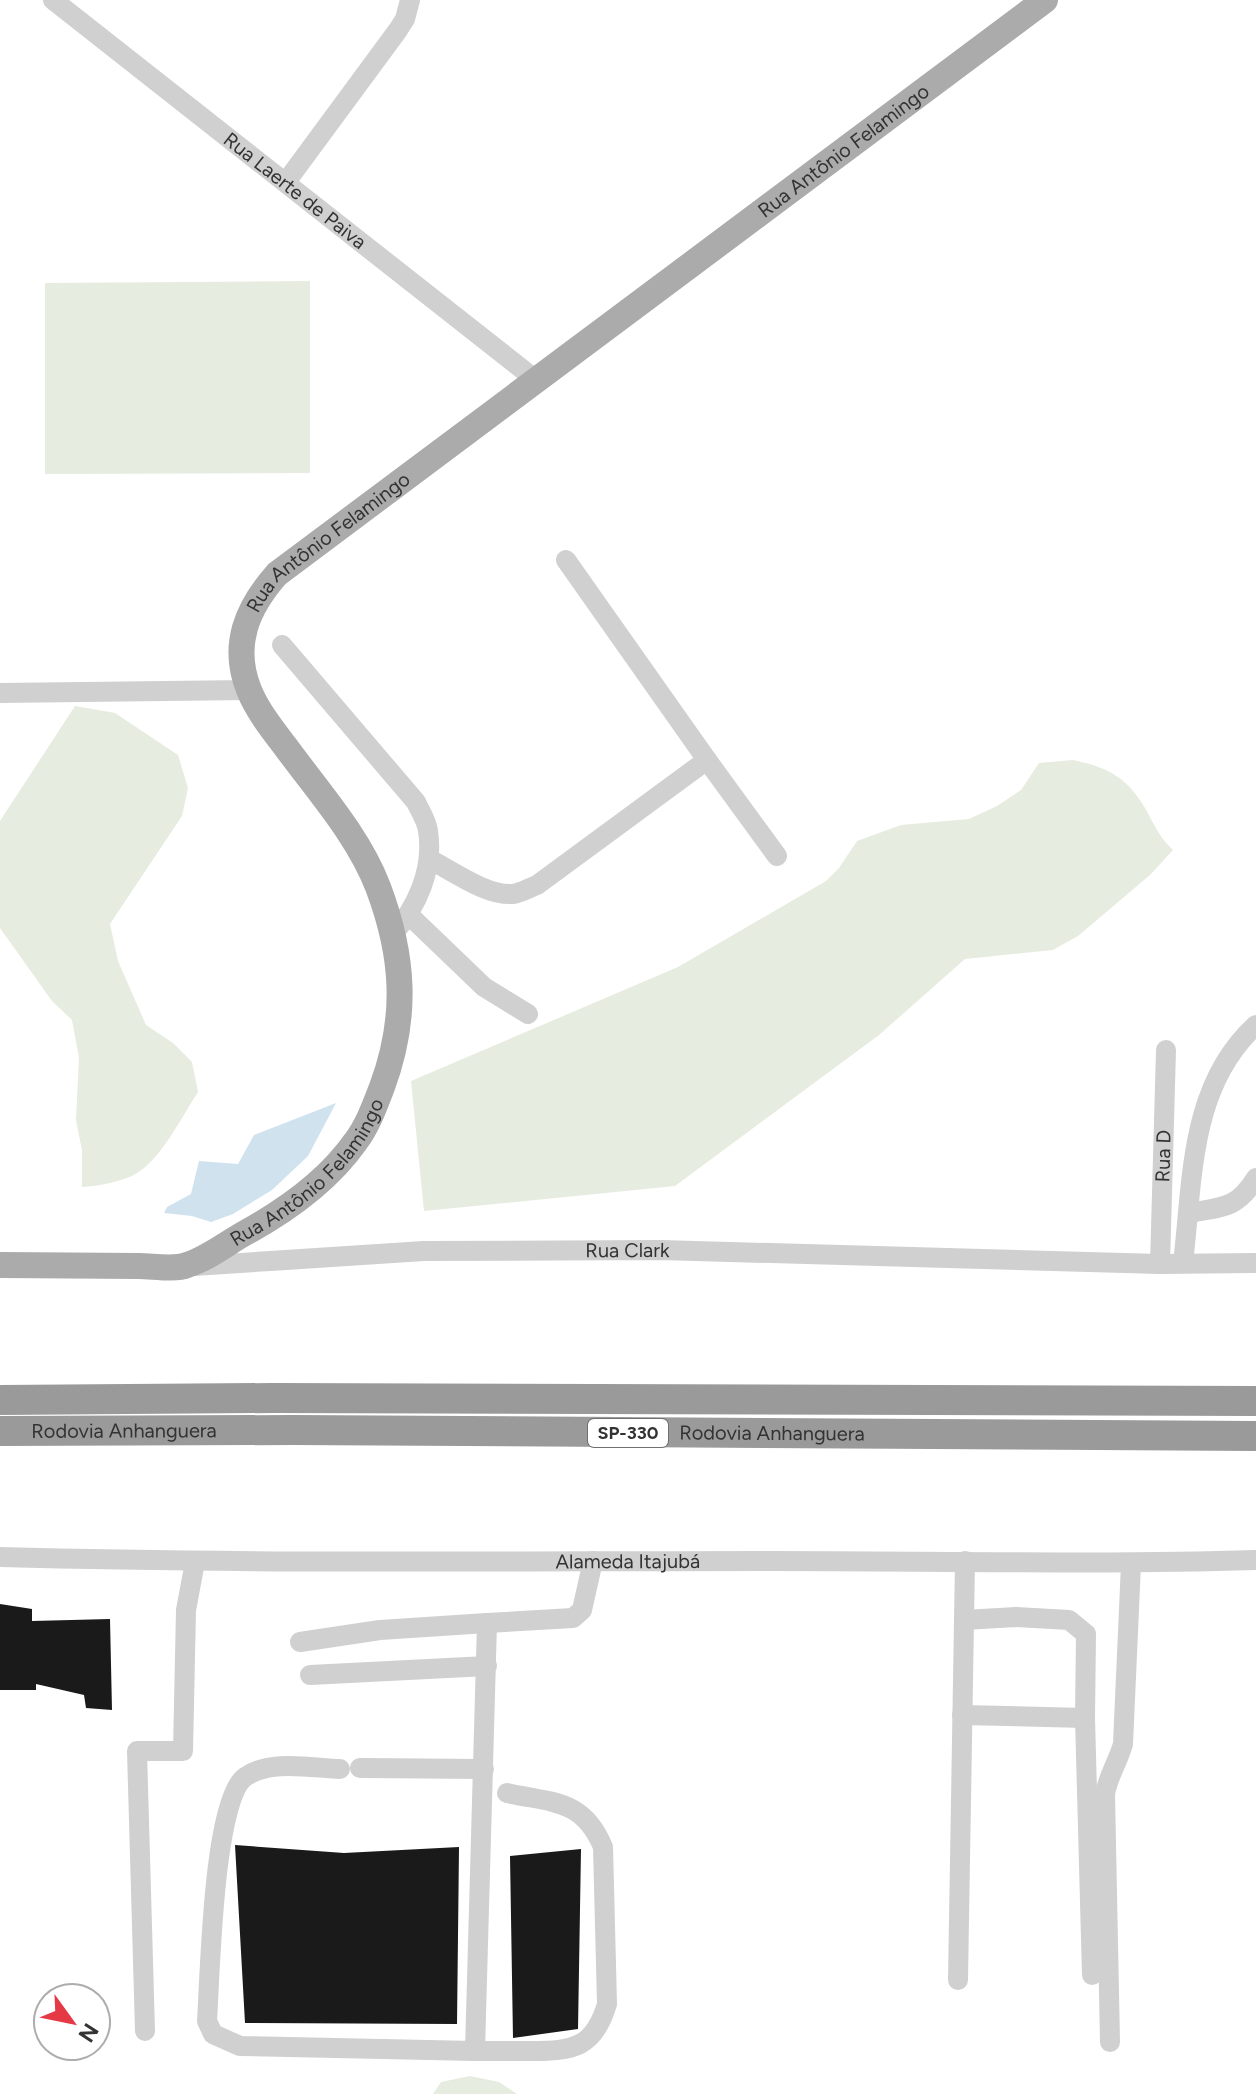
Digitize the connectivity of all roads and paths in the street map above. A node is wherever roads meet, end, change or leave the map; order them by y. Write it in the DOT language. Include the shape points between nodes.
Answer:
graph roads {
  1 [pos="53,0"];
  2 [pos="410,0"];
  3 [pos="1045,0"];
  4 [pos="286,182"];
  5 [pos="536,380"];
  6 [pos="566,560"];
  7 [pos="282,645"];
  8 [pos="248,690"];
  9 [pos="0,693"];
  10 [pos="707,760"];
  11 [pos="777,856"];
  12 [pos="429,859"];
  13 [pos="401,925"];
  14 [pos="528,1014"];
  15 [pos="1256,1025"];
  16 [pos="1166,1050"];
  17 [pos="1256,1178"];
  18 [pos="1189,1213"];
  19 [pos="1183,1263"];
  20 [pos="1256,1263"];
  21 [pos="1160,1264"];
  22 [pos="0,1265"];
  23 [pos="186,1266"];
  24 [pos="0,1390"];
  25 [pos="0,1400"];
  26 [pos="50,1400"];
  27 [pos="1256,1401"];
  28 [pos="0,1431"];
  29 [pos="1256,1436"];
  30 [pos="0,1557"];
  31 [pos="1256,1560"];
  32 [pos="593,1561"];
  33 [pos="965,1561"];
  34 [pos="195,1562"];
  35 [pos="1131,1564"];
  36 [pos="964,1620"];
  37 [pos="487,1623"];
  38 [pos="300,1642"];
  39 [pos="487,1666"];
  40 [pos="310,1675"];
  41 [pos="962,1715"];
  42 [pos="1085,1718"];
  43 [pos="484,1769"];
  44 [pos="507,1793"];
  45 [pos="1092,1975"];
  46 [pos="958,1980"];
  47 [pos="145,2031"];
  48 [pos="1110,2042"];
  49 [pos="475,2051"];
  1 -- 4 [label="street, Rua Laerte de Paiva"];
  2 -- 4 [label="street" via="398,30"];
  3 -- 5 [label="main road, Rua Antônio Felamingo"];
  4 -- 5 [label="street, Rua Laerte de Paiva"];
  5 -- 8 [label="main road, Rua Antônio Felamingo" via="277,574 248,614 242,636"];
  6 -- 10 [label="street"];
  7 -- 12 [label="street" via="416,802 428,829"];
  8 -- 9 [label="street"];
  8 -- 13 [label="main road, Rua Antônio Felamingo" via="356,845"];
  10 -- 11 [label="street"];
  10 -- 12 [label="street" via="537,885 516,894 484,887"];
  12 -- 13 [label="street"];
  13 -- 14 [label="street"];
  13 -- 23 [label="main road, Rua Antônio Felamingo" via="399,1025 390,1065 356,1141 307,1193"];
  15 -- 18 [label="street" via="1225,1060 1211,1087 1201,1118"];
  16 -- 21 [label="street, Rua D"];
  17 -- 18 [label="street" via="1230,1206"];
  18 -- 19 [label="street"];
  19 -- 20 [label="street, Rua Clark"];
  19 -- 21 [label="street, Rua Clark"];
  21 -- 23 [label="street, Rua Clark" via="644,1250 424,1251"];
  22 -- 23 [label="main road, Rua Clark"];
  24 -- 26 [label="main road"];
  25 -- 26 [label="highway, Rodovia Anhanguera / SP-330"];
  26 -- 27 [label="highway, Rodovia Anhanguera / SP-330"];
  28 -- 29 [label="highway, Rodovia Anhanguera / SP-330"];
  30 -- 34 [label="street, Alameda Itajubá"];
  31 -- 35 [label="street, Alameda Itajubá"];
  32 -- 33 [label="street, Alameda Itajubá"];
  32 -- 34 [label="street, Alameda Itajubá"];
  32 -- 37 [label="street" via="582,1610 573,1618"];
  33 -- 35 [label="street, Alameda Itajubá"];
  33 -- 36 [label="street"];
  34 -- 47 [label="street" via="186,1610 183,1751 137,1751"];
  35 -- 48 [label="street" via="1123,1744 1105,1794"];
  36 -- 41 [label="street"];
  36 -- 42 [label="street" via="1069,1620 1086,1634"];
  37 -- 38 [label="street"];
  37 -- 39 [label="street"];
  39 -- 40 [label="street"];
  39 -- 43 [label="street"];
  41 -- 42 [label="street"];
  41 -- 46 [label="street"];
  42 -- 45 [label="street"];
  43 -- 49 [label="street"];
  43 -- 49 [label="street" via="266,1767 242,1779 233,1792 219,1851 207,2021 213,2034 240,2046"];
  44 -- 49 [label="street" via="566,1805 596,1830 603,1847 607,2004 601,2022 578,2047"];
}
